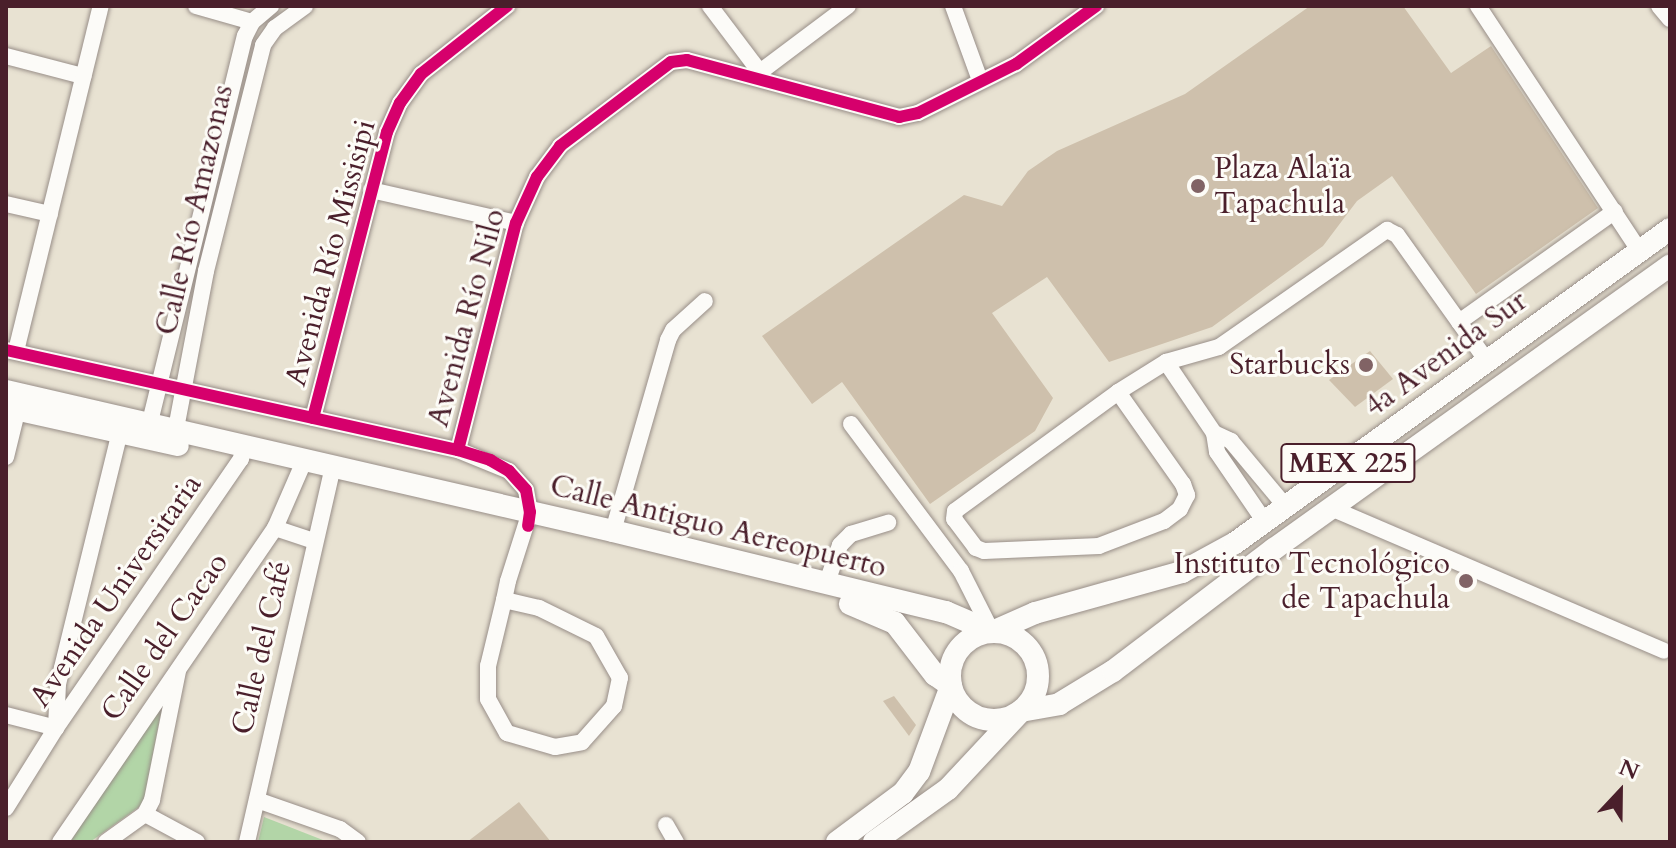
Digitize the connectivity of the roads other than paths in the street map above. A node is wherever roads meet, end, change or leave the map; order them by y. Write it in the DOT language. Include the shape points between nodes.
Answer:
graph roads {
  1 [pos="101,6"];
  2 [pos="196,6"];
  3 [pos="271,6"];
  4 [pos="305,6"];
  5 [pos="507,6"];
  6 [pos="710,6"];
  7 [pos="848,6"];
  8 [pos="953,6"];
  9 [pos="1096,6"];
  10 [pos="1478,6"];
  11 [pos="1659,6"];
  12 [pos="1670,19"];
  13 [pos="252,22"];
  14 [pos="6,56"];
  15 [pos="83,76"];
  16 [pos="759,76"];
  17 [pos="980,80"];
  18 [pos="371,190"];
  19 [pos="6,204"];
  20 [pos="1615,211"];
  21 [pos="50,214"];
  22 [pos="516,223"];
  23 [pos="1670,229"];
  24 [pos="1639,250"];
  25 [pos="1670,265"];
  26 [pos="705,301"];
  27 [pos="1459,322"];
  28 [pos="11,350"];
  29 [pos="1487,361"];
  30 [pos="1166,362"];
  31 [pos="158,385"];
  32 [pos="182,391"];
  33 [pos="1118,392"];
  34 [pos="13,401"];
  35 [pos="313,418"];
  36 [pos="851,424"];
  37 [pos="122,425"];
  38 [pos="148,431"];
  39 [pos="1214,433"];
  40 [pos="175,437"];
  41 [pos="458,450"];
  42 [pos="243,452"];
  43 [pos="6,457"];
  44 [pos="303,466"];
  45 [pos="332,473"];
  46 [pos="1286,507"];
  47 [pos="1331,508"];
  48 [pos="529,519"];
  49 [pos="1265,522"];
  50 [pos="888,523"];
  51 [pos="275,528"];
  52 [pos="613,531"];
  53 [pos="314,541"];
  54 [pos="976,548"];
  55 [pos="961,571"];
  56 [pos="826,585"];
  57 [pos="504,600"];
  58 [pos="992,632"];
  59 [pos="1664,651"];
  60 [pos="180,662"];
  61 [pos="951,686"];
  62 [pos="1021,711"];
  63 [pos="6,715"];
  64 [pos="56,728"];
  65 [pos="257,800"];
  66 [pos="6,808"];
  67 [pos="145,814"];
  68 [pos="666,825"];
  69 [pos="60,842"];
  70 [pos="106,842"];
  71 [pos="197,842"];
  72 [pos="247,842"];
  73 [pos="358,842"];
  74 [pos="676,842"];
  75 [pos="837,842"];
  76 [pos="874,842"];
  1 -- 15 [label="street"];
  2 -- 13 [label="street"];
  3 -- 13 [label="street"];
  4 -- 32 [label="street, Calle Río Amazonas" via="275,28 263,45"];
  5 -- 18 [label="street, Avenida Río Missisipi" via="421,74 387,132"];
  6 -- 16 [label="street"];
  7 -- 16 [label="street"];
  8 -- 17 [label="street"];
  9 -- 17 [label="street, Avenida Río Nilo" via="1043,48"];
  10 -- 20 [label="street"];
  11 -- 12 [label="street"];
  13 -- 31 [label="street, Calle Río Amazonas"];
  14 -- 15 [label="street"];
  15 -- 21 [label="street"];
  16 -- 17 [label="street, Avenida Río Nilo" via="899,117 918,113"];
  16 -- 22 [label="street, Avenida Río Nilo" via="679,59 671,62 560,146 537,177"];
  18 -- 22 [label="street"];
  18 -- 35 [label="street, Avenida Río Missisipi"];
  19 -- 21 [label="street"];
  20 -- 24 [label="street"];
  20 -- 27 [label="street"];
  21 -- 28 [label="street"];
  22 -- 41 [label="street, Avenida Río Nilo"];
  23 -- 24 [label="main road, 4a Avenida Sur / MEX 225"];
  24 -- 29 [label="main road, 4a Avenida Sur / MEX 225"];
  25 -- 47 [label="main road, 4a Avenida Sur / MEX 225"];
  26 -- 52 [label="street" via="668,340"];
  27 -- 29 [label="street"];
  27 -- 30 [label="street" via="1397,235 1387,230 1219,347"];
  28 -- 31 [label="street"];
  29 -- 46 [label="main road, 4a Avenida Sur / MEX 225"];
  30 -- 33 [label="street"];
  30 -- 39 [label="street"];
  31 -- 32 [label="street"];
  31 -- 38 [label="street, Calle Río Amazonas"];
  32 -- 35 [label="street"];
  32 -- 40 [label="street, Calle Río Amazonas"];
  33 -- 54 [label="street" via="955,511 954,519"];
  33 -- 54 [label="street" via="1183,484 1187,495 1180,509 1164,521 1099,546"];
  34 -- 37 [label="main road, Calle Antiguo Aereopuerto"];
  34 -- 43 [label="street"];
  35 -- 41 [label="street"];
  36 -- 55 [label="street"];
  37 -- 38 [label="main road, Calle Antiguo Aereopuerto"];
  37 -- 64 [label="street" via="58,684"];
  38 -- 40 [label="main road, Calle Antiguo Aereopuerto"];
  39 -- 46 [label="street" via="1231,441"];
  39 -- 49 [label="street" via="1217,452"];
  40 -- 42 [label="main road, Calle Antiguo Aereopuerto"];
  41 -- 48 [label="street" via="509,471 526,490"];
  42 -- 44 [label="main road, Calle Antiguo Aereopuerto"];
  42 -- 64 [label="street, Avenida Universitaria"];
  44 -- 45 [label="main road, Calle Antiguo Aereopuerto"];
  44 -- 51 [label="street, Calle del Cacao"];
  45 -- 48 [label="main road, Calle Antiguo Aereopuerto"];
  45 -- 53 [label="street, Calle del Café"];
  46 -- 49 [label="main road, 4a Avenida Sur / MEX 225"];
  47 -- 59 [label="street"];
  47 -- 62 [label="main road, 4a Avenida Sur / MEX 225" via="1089,687 1059,704"];
  48 -- 52 [label="main road, Calle Antiguo Aereopuerto"];
  48 -- 57 [label="street"];
  48 -- 61 [label="main road, Calle Antiguo Aereopuerto" via="873,611 895,623 935,675"];
  49 -- 58 [label="main road, 4a Avenida Sur / MEX 225" via="1182,572 1035,613"];
  50 -- 56 [label="street" via="851,534 840,545"];
  51 -- 53 [label="street"];
  51 -- 60 [label="street, Calle del Cacao"];
  52 -- 56 [label="main road, Calle Antiguo Aereopuerto"];
  53 -- 65 [label="street, Calle del Café"];
  54 -- 55 [label="street"];
  55 -- 58 [label="street"];
  56 -- 58 [label="main road, Calle Antiguo Aereopuerto" via="946,612"];
  57 -- 57 [label="street" via="488,666 488,699 507,733 555,747 582,742 614,706 620,678 596,636 539,608"];
  58 -- 61 [label="main road" via="964,644 954,656"];
  58 -- 62 [label="main road" via="1018,640 1035,661 1036,688"];
  60 -- 67 [label="street" via="160,770"];
  60 -- 69 [label="street, Calle del Cacao"];
  61 -- 62 [label="main road" via="956,700 979,718 1008,718"];
  61 -- 75 [label="main road" via="919,772 903,793"];
  62 -- 76 [label="main road" via="948,789"];
  63 -- 64 [label="street"];
  64 -- 66 [label="street, Avenida Universitaria"];
  65 -- 72 [label="street, Calle del Café"];
  65 -- 73 [label="street" via="340,829"];
  67 -- 70 [label="street"];
  67 -- 71 [label="street"];
  68 -- 74 [label="street"];
}
